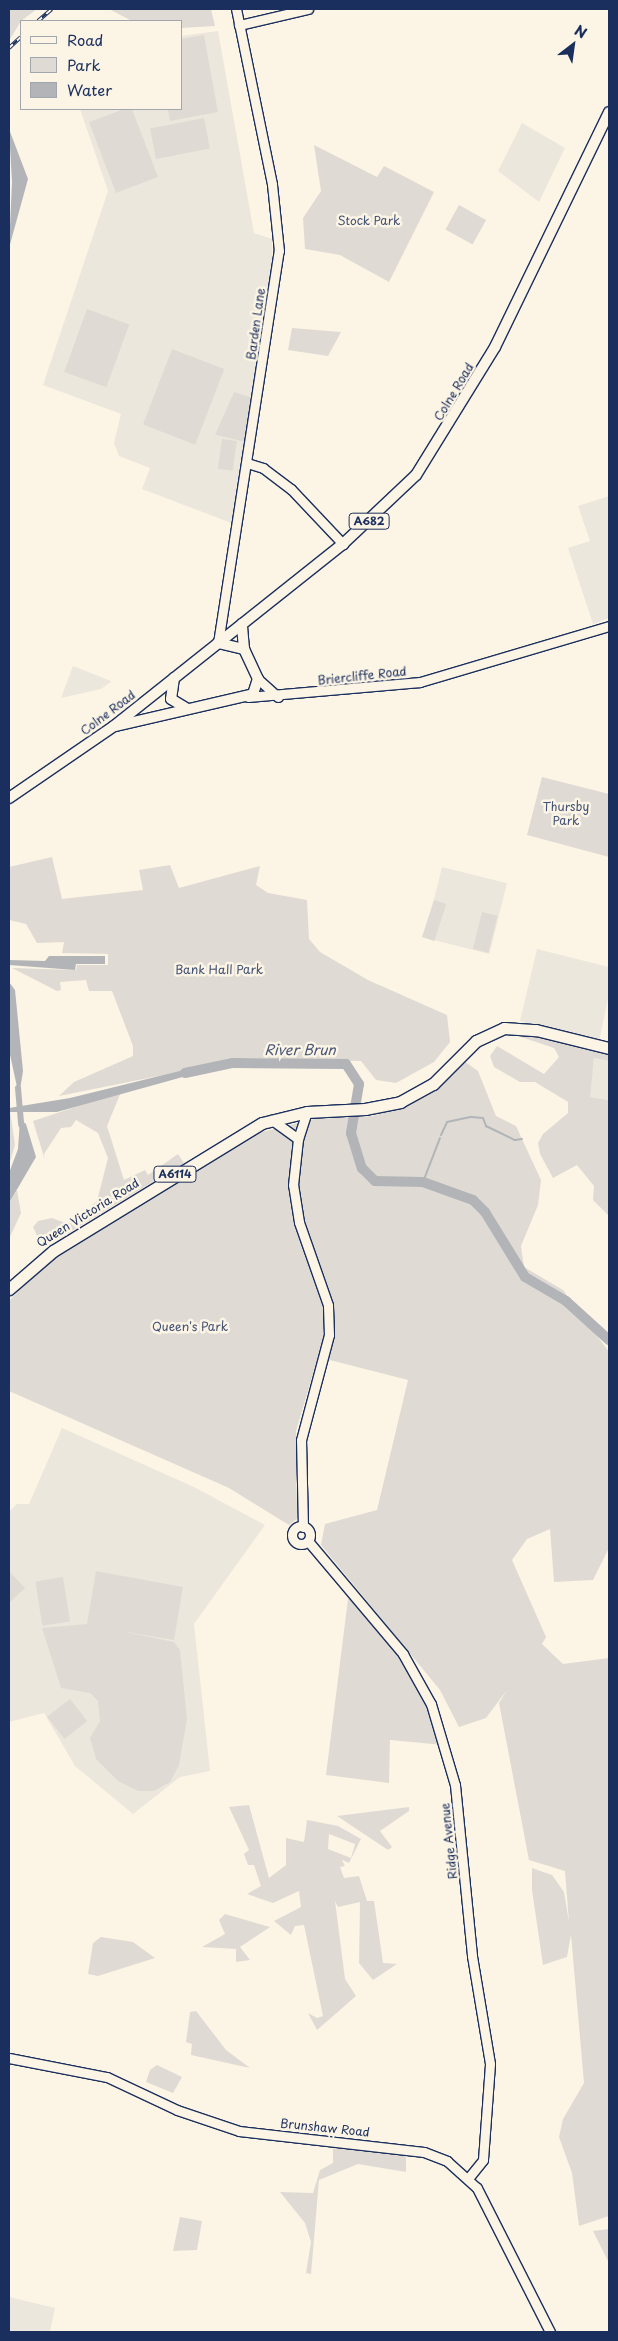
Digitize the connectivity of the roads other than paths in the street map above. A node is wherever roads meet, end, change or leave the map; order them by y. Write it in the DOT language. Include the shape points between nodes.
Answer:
graph roads {
  1 [pos="236,9"];
  2 [pos="308,9"];
  3 [pos="239,25"];
  4 [pos="609,112"];
  5 [pos="247,463"];
  6 [pos="342,544"];
  7 [pos="242,624"];
  8 [pos="609,626"];
  9 [pos="218,643"];
  10 [pos="244,649"];
  11 [pos="174,678"];
  12 [pos="258,679"];
  13 [pos="248,697"];
  14 [pos="278,697"];
  15 [pos="187,709"];
  16 [pos="114,726"];
  17 [pos="9,798"];
  18 [pos="609,1048"];
  19 [pos="306,1112"];
  20 [pos="272,1120"];
  21 [pos="298,1139"];
  22 [pos="9,1289"];
  23 [pos="303,1527"];
  24 [pos="308,1541"];
  25 [pos="9,2058"];
  26 [pos="469,2177"];
  27 [pos="550,2332"];
  1 -- 3 [label="street, Barden Lane"];
  2 -- 3 [label="street"];
  3 -- 5 [label="street, Barden Lane" via="278,218 274,290"];
  4 -- 6 [label="main road, Colne Road / A682" via="503,332 462,406 416,475"];
  5 -- 6 [label="street" via="263,468 290,489"];
  5 -- 9 [label="street, Barden Lane"];
  6 -- 7 [label="main road, Colne Road / A682"];
  7 -- 9 [label="main road, Colne Road"];
  7 -- 10 [label="main road"];
  8 -- 14 [label="street, Briercliffe Road" via="420,682"];
  9 -- 10 [label="main road"];
  9 -- 11 [label="main road, Colne Road"];
  10 -- 12 [label="main road"];
  11 -- 15 [label="main road" via="171,700"];
  11 -- 16 [label="main road, Colne Road"];
  12 -- 13 [label="main road"];
  12 -- 14 [label="street"];
  13 -- 14 [label="street, Briercliffe Road"];
  13 -- 15 [label="main road, Briercliffe Road"];
  15 -- 16 [label="main road, Briercliffe Road"];
  16 -- 17 [label="main road, Colne Road"];
  18 -- 19 [label="highway, Queen Victoria Road / A6114" via="514,1027 480,1038 433,1084 400,1102 365,1110"];
  19 -- 20 [label="highway, Queen Victoria Road / A6114"];
  19 -- 21 [label="street"];
  20 -- 21 [label="street"];
  20 -- 22 [label="highway, Queen Victoria Road / A6114" via="239,1134 53,1251 19,1276"];
  21 -- 23 [label="street" via="293,1185 298,1213 322,1279 329,1333 301,1440"];
  23 -- 24 [label="street" via="310,1532"];
  23 -- 24 [label="street" via="296,1528 292,1538 300,1544"];
  24 -- 26 [label="street, Ridge Avenue" via="403,1654 431,1704 455,1785 472,1956 490,2064 483,2160"];
  25 -- 26 [label="street, Brunshaw Road" via="107,2077 177,2110 240,2131 424,2152"];
  26 -- 27 [label="street"];
}
